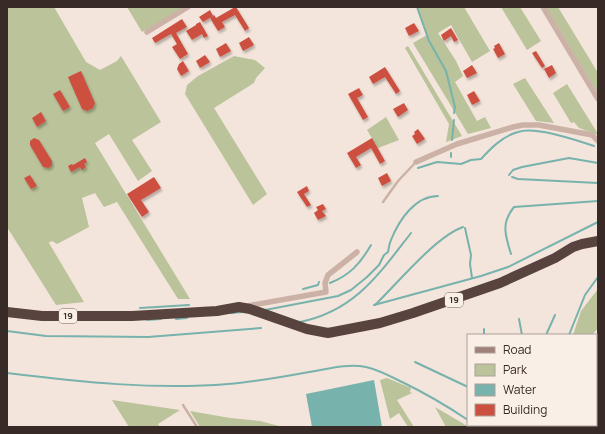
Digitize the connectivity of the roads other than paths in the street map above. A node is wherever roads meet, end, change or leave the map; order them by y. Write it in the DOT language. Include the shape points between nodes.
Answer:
graph roads {
  1 [pos="188,7"];
  2 [pos="543,7"];
  3 [pos="147,32"];
  4 [pos="598,99"];
  5 [pos="598,141"];
  6 [pos="416,162"];
  7 [pos="383,202"];
  8 [pos="598,241"];
  9 [pos="357,252"];
  10 [pos="238,307"];
  11 [pos="7,312"];
  12 [pos="183,405"];
  13 [pos="197,427"];
  1 -- 3 [label="street"];
  2 -- 4 [label="street"];
  5 -- 6 [label="street" via="592,135 539,125 523,125 457,144"];
  6 -- 7 [label="lane"];
  8 -- 10 [label="highway, 19" via="573,247 544,263 476,292 380,323 342,331 319,332"];
  9 -- 10 [label="street" via="328,274 326,292"];
  10 -- 11 [label="highway, 19" via="217,311 132,316 42,316"];
  12 -- 13 [label="lane"];
}
